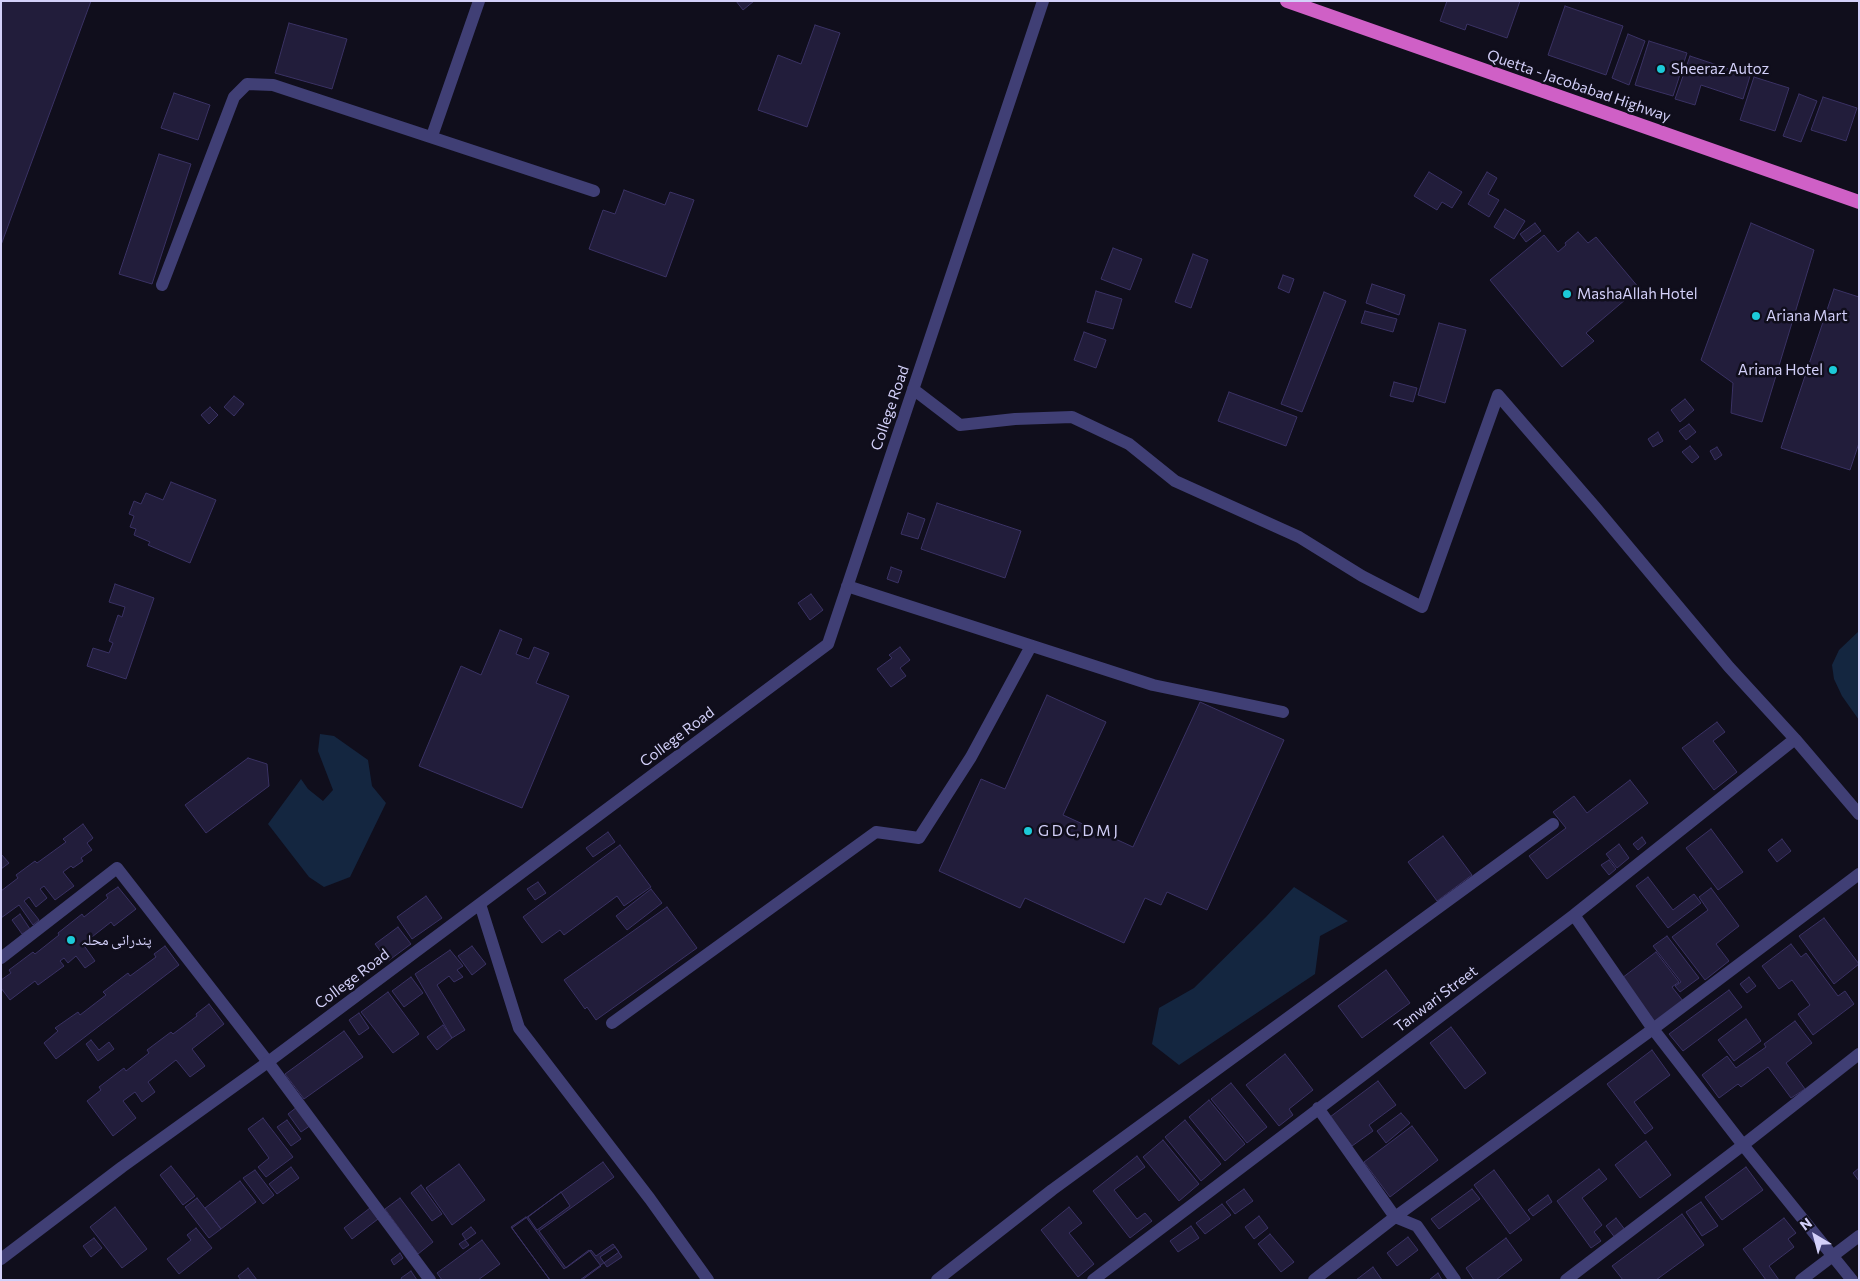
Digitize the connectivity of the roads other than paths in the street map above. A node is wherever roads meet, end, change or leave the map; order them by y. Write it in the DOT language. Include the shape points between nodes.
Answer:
graph roads {
  1 [pos="479,1"];
  2 [pos="1043,1"];
  3 [pos="1288,1"];
  4 [pos="432,136"];
  5 [pos="594,190"];
  6 [pos="1859,202"];
  7 [pos="162,285"];
  8 [pos="913,389"];
  9 [pos="847,586"];
  10 [pos="1031,646"];
  11 [pos="1284,712"];
  12 [pos="1796,739"];
  13 [pos="1859,814"];
  14 [pos="1554,824"];
  15 [pos="1859,874"];
  16 [pos="480,904"];
  17 [pos="1574,915"];
  18 [pos="1,958"];
  19 [pos="612,1023"];
  20 [pos="1653,1029"];
  21 [pos="1859,1054"];
  22 [pos="268,1062"];
  23 [pos="1318,1108"];
  24 [pos="1743,1145"];
  25 [pos="1395,1217"];
  26 [pos="1859,1236"];
  27 [pos="1833,1255"];
  28 [pos="1,1259"];
  29 [pos="430,1280"];
  30 [pos="708,1280"];
  31 [pos="937,1280"];
  32 [pos="1093,1280"];
  33 [pos="1314,1280"];
  34 [pos="1455,1280"];
  35 [pos="1566,1280"];
  36 [pos="1801,1280"];
  37 [pos="1852,1280"];
  1 -- 4 [label="street"];
  2 -- 8 [label="street, College Road"];
  3 -- 6 [label="highway, Quetta - Jacobabad Highway"];
  4 -- 5 [label="street"];
  4 -- 7 [label="street" via="272,85 247,84 234,97"];
  8 -- 9 [label="street, College Road"];
  8 -- 12 [label="street" via="960,424 1072,417 1129,444 1175,482 1299,537 1362,576 1422,607 1498,395 1729,667"];
  9 -- 10 [label="street"];
  9 -- 16 [label="street, College Road" via="828,644"];
  10 -- 11 [label="street" via="1153,685"];
  10 -- 19 [label="street" via="971,757 918,838 876,832"];
  12 -- 13 [label="street"];
  12 -- 17 [label="street, Tanwari Street"];
  14 -- 31 [label="street" via="1052,1190"];
  15 -- 20 [label="street"];
  16 -- 22 [label="street, College Road"];
  16 -- 30 [label="street" via="519,1028"];
  17 -- 20 [label="street"];
  17 -- 23 [label="street, Tanwari Street"];
  18 -- 22 [label="street" via="117,868"];
  20 -- 24 [label="street"];
  20 -- 25 [label="street"];
  21 -- 24 [label="street"];
  22 -- 28 [label="street, College Road"];
  22 -- 29 [label="street"];
  23 -- 25 [label="street"];
  23 -- 32 [label="street, Tanwari Street"];
  24 -- 27 [label="street"];
  24 -- 35 [label="street"];
  25 -- 33 [label="street"];
  25 -- 34 [label="street" via="1417,1226"];
  26 -- 27 [label="street"];
  27 -- 36 [label="street"];
  27 -- 37 [label="street"];
}
